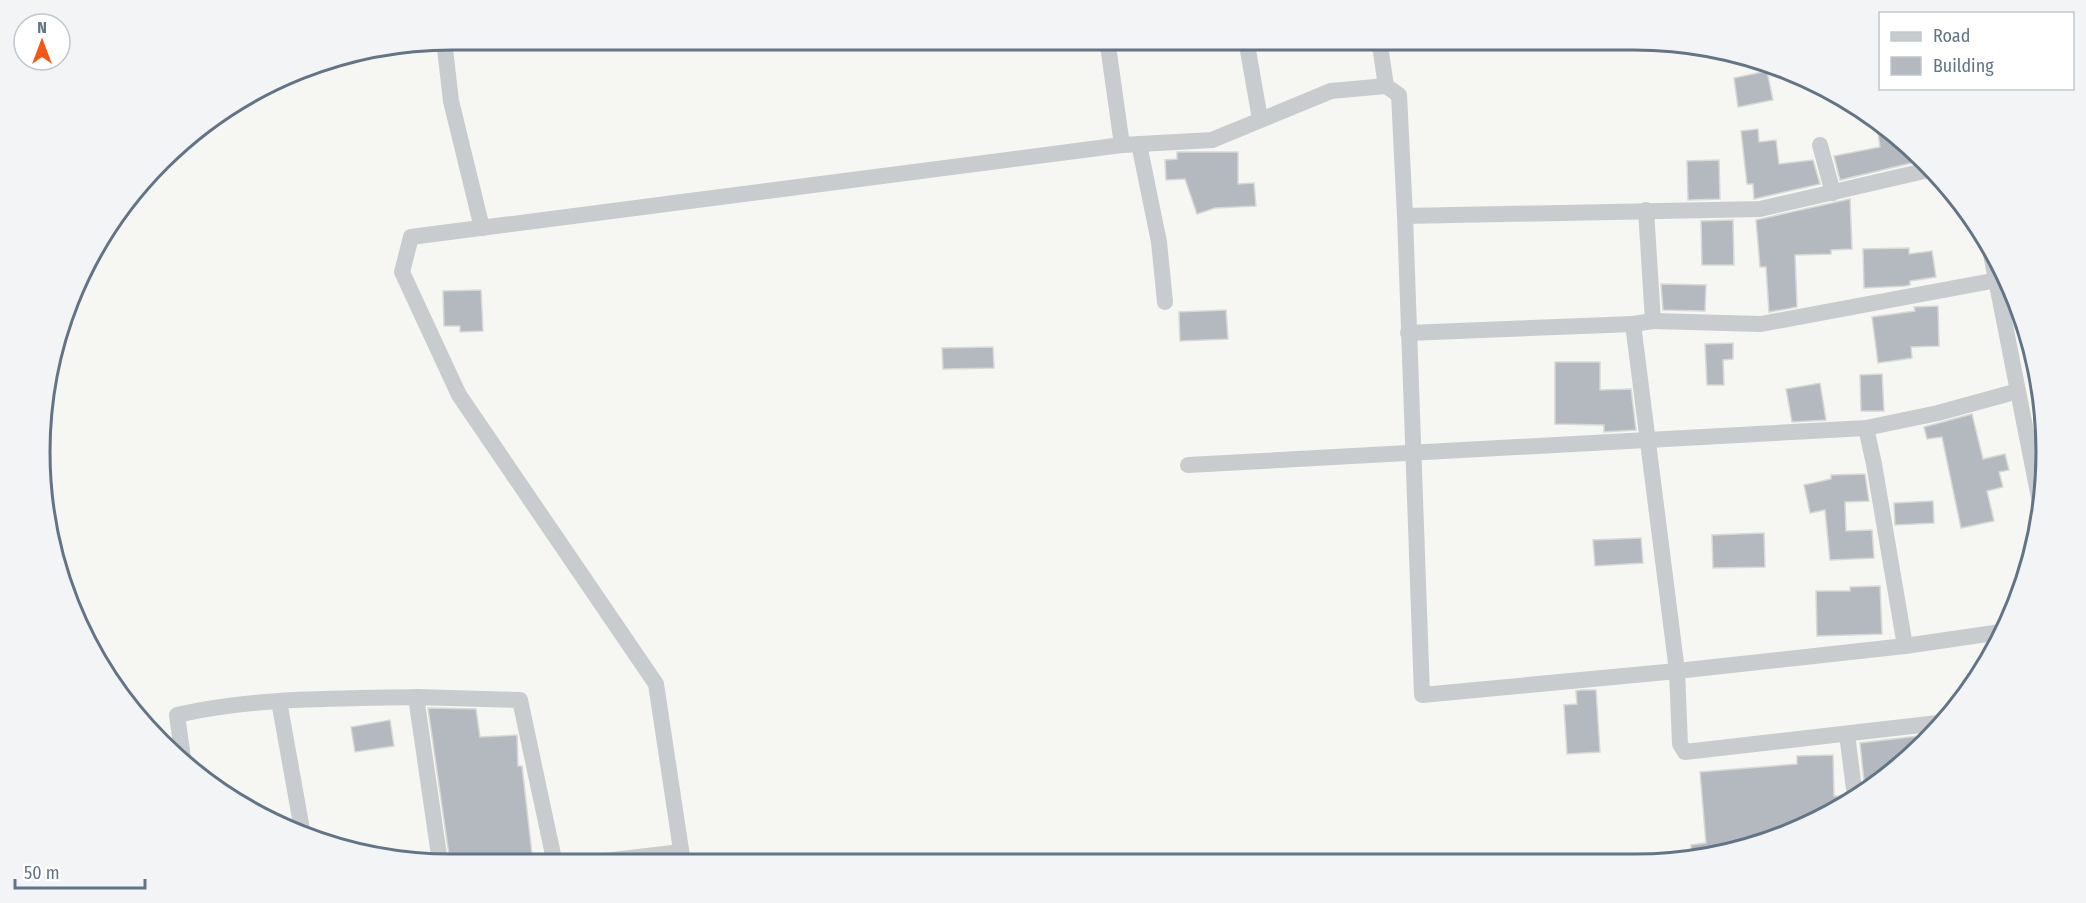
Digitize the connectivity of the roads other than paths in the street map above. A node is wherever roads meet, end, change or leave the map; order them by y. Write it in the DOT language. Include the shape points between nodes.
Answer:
graph roads {
  1 [pos="445,50"];
  2 [pos="1109,50"];
  3 [pos="1248,50"];
  4 [pos="1381,50"];
  5 [pos="1386,86"];
  6 [pos="1260,119"];
  7 [pos="1139,144"];
  8 [pos="1122,145"];
  9 [pos="1821,145"];
  10 [pos="1923,171"];
  11 [pos="1833,193"];
  12 [pos="1646,210"];
  13 [pos="1405,216"];
  14 [pos="482,228"];
  15 [pos="1998,280"];
  16 [pos="2004,294"];
  17 [pos="1165,302"];
  18 [pos="1653,321"];
  19 [pos="1633,324"];
  20 [pos="1408,333"];
  21 [pos="2018,391"];
  22 [pos="1866,428"];
  23 [pos="1648,439"];
  24 [pos="1413,452"];
  25 [pos="1188,465"];
  26 [pos="2036,481"];
  27 [pos="1993,633"];
  28 [pos="1905,646"];
  29 [pos="1677,671"];
  30 [pos="416,697"];
  31 [pos="279,701"];
  32 [pos="1930,724"];
  33 [pos="1847,734"];
  34 [pos="182,750"];
  35 [pos="1854,789"];
  36 [pos="301,824"];
  37 [pos="439,854"];
  38 [pos="553,854"];
  39 [pos="681,854"];
  1 -- 14 [label="street" via="452,102"];
  2 -- 8 [label="street"];
  3 -- 6 [label="street"];
  4 -- 5 [label="street"];
  5 -- 6 [label="street" via="1332,91"];
  5 -- 13 [label="street" via="1399,95"];
  6 -- 7 [label="street" via="1212,140"];
  7 -- 8 [label="street"];
  7 -- 17 [label="street" via="1159,242"];
  8 -- 14 [label="street"];
  9 -- 11 [label="street"];
  10 -- 11 [label="street"];
  11 -- 12 [label="street" via="1760,209"];
  12 -- 13 [label="street"];
  12 -- 18 [label="street"];
  13 -- 20 [label="street"];
  14 -- 39 [label="street" via="411,237 402,272 459,395 656,684"];
  15 -- 18 [label="street" via="1761,324"];
  16 -- 21 [label="street"];
  18 -- 19 [label="street"];
  19 -- 20 [label="street"];
  19 -- 23 [label="street"];
  20 -- 24 [label="street"];
  21 -- 22 [label="street"];
  21 -- 26 [label="street"];
  22 -- 23 [label="street"];
  22 -- 28 [label="street"];
  23 -- 24 [label="street"];
  23 -- 29 [label="street"];
  24 -- 25 [label="street"];
  24 -- 29 [label="street" via="1422,695"];
  27 -- 28 [label="street"];
  28 -- 29 [label="street"];
  29 -- 33 [label="street" via="1680,744 1685,752"];
  30 -- 31 [label="street"];
  30 -- 37 [label="street"];
  30 -- 38 [label="street" via="520,700"];
  31 -- 34 [label="street" via="210,707 177,715"];
  31 -- 36 [label="street"];
  32 -- 33 [label="street"];
  33 -- 35 [label="street"];
}
